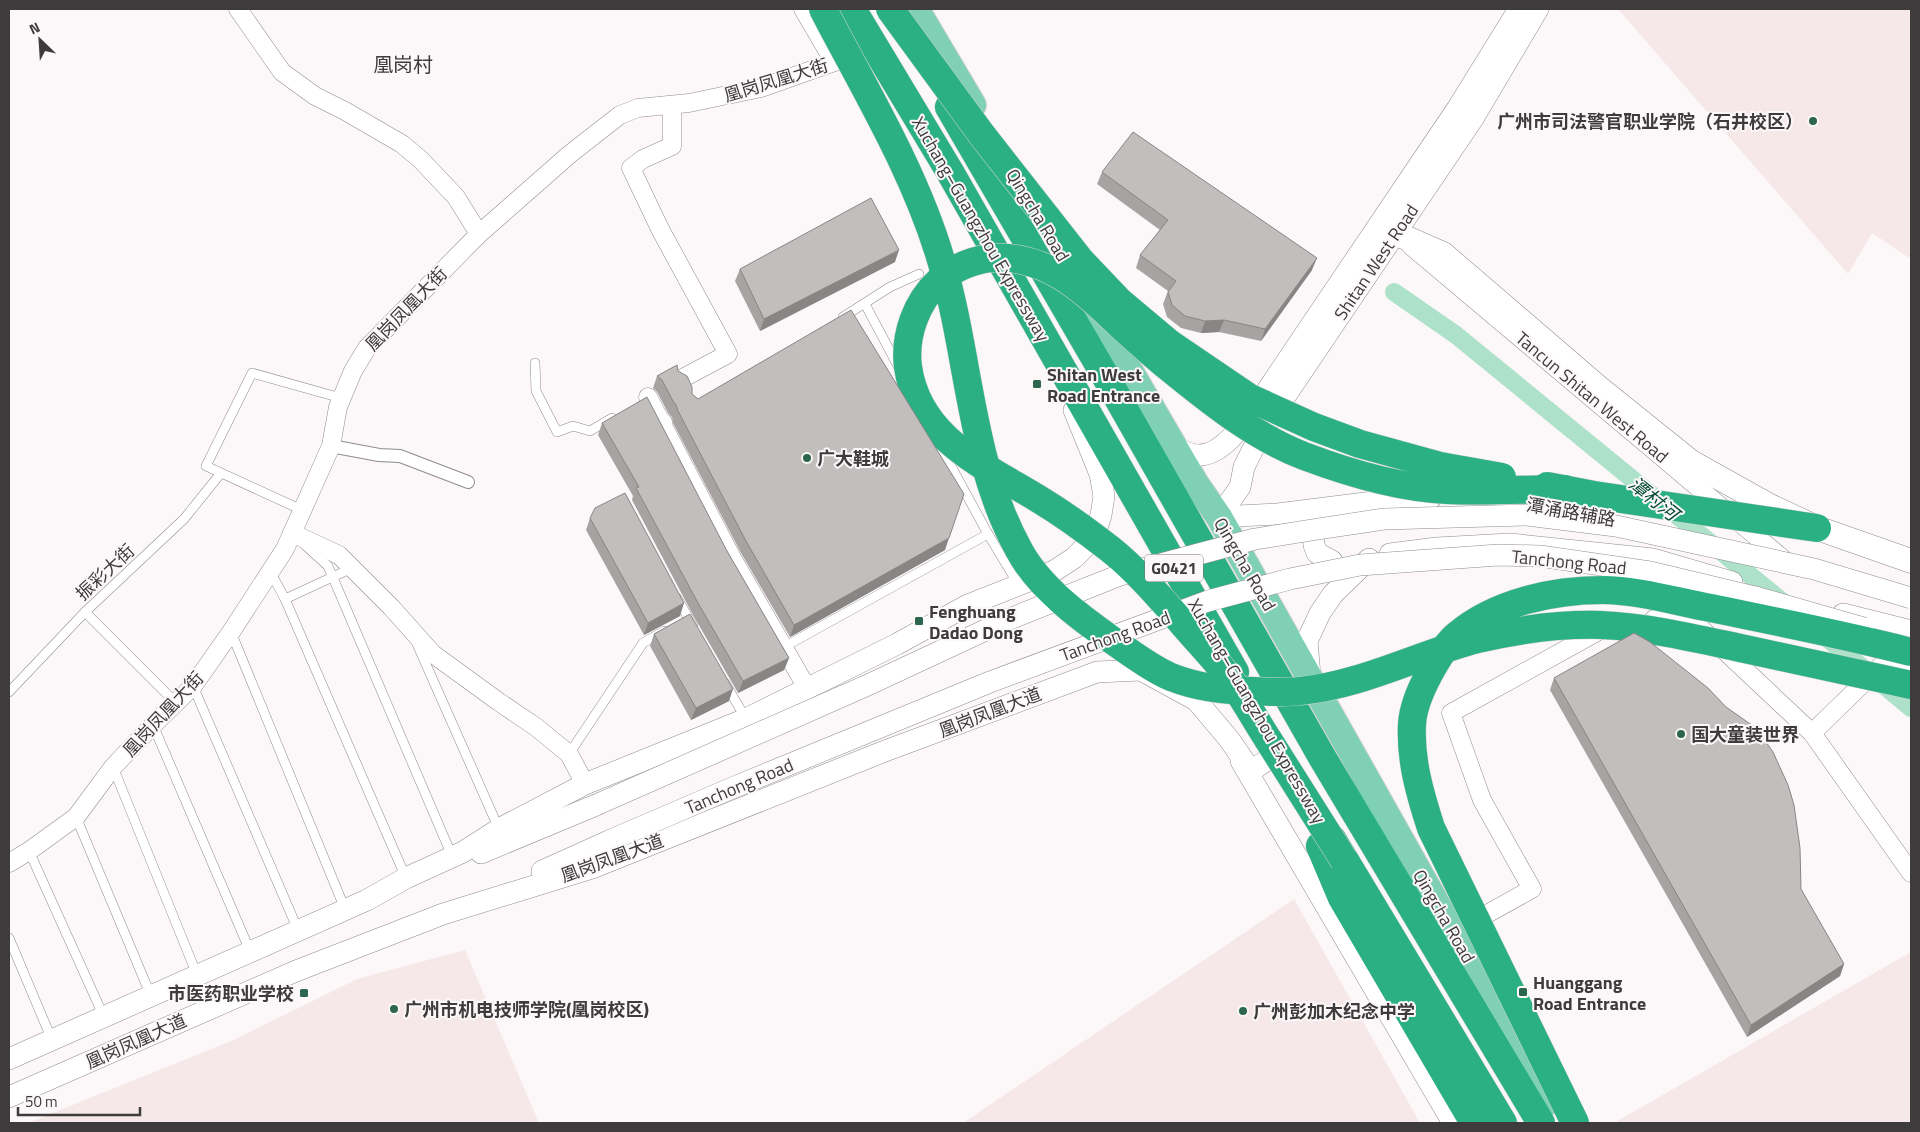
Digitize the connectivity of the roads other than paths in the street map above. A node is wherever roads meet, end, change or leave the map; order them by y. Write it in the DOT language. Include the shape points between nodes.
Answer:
graph roads {
  1 [pos="238,9"];
  2 [pos="803,9"];
  3 [pos="823,9"];
  4 [pos="842,9"];
  5 [pos="852,9"];
  6 [pos="890,9"];
  7 [pos="916,9"];
  8 [pos="1519,9"];
  9 [pos="1538,9"];
  10 [pos="868,50"];
  11 [pos="834,62"];
  12 [pos="672,105"];
  13 [pos="1388,228"];
  14 [pos="479,234"];
  15 [pos="919,274"];
  16 [pos="865,304"];
  17 [pos="830,324"];
  18 [pos="535,363"];
  19 [pos="683,378"];
  20 [pos="341,398"];
  21 [pos="644,399"];
  22 [pos="1072,405"];
  23 [pos="623,412"];
  24 [pos="331,446"];
  25 [pos="1176,448"];
  26 [pos="222,473"];
  27 [pos="468,482"];
  28 [pos="1566,489"];
  29 [pos="1342,506"];
  30 [pos="302,510"];
  31 [pos="1219,517"];
  32 [pos="1817,528"];
  33 [pos="292,533"];
  34 [pos="988,534"];
  35 [pos="1372,556"];
  36 [pos="1332,561"];
  37 [pos="1911,561"];
  38 [pos="352,568"];
  39 [pos="270,571"];
  40 [pos="1801,574"];
  41 [pos="333,577"];
  42 [pos="1256,582"];
  43 [pos="1019,584"];
  44 [pos="674,592"];
  45 [pos="1911,598"];
  46 [pos="285,599"];
  47 [pos="1911,609"];
  48 [pos="86,612"];
  49 [pos="681,622"];
  50 [pos="1193,624"];
  51 [pos="411,629"];
  52 [pos="232,632"];
  53 [pos="1907,634"];
  54 [pos="698,635"];
  55 [pos="784,647"];
  56 [pos="1900,655"];
  57 [pos="1911,673"];
  58 [pos="722,677"];
  59 [pos="1310,678"];
  60 [pos="1911,685"];
  61 [pos="194,686"];
  62 [pos="807,688"];
  63 [pos="9,692"];
  64 [pos="176,703"];
  65 [pos="746,719"];
  66 [pos="153,725"];
  67 [pos="1224,732"];
  68 [pos="1812,733"];
  69 [pos="568,754"];
  70 [pos="1270,758"];
  71 [pos="113,767"];
  72 [pos="585,784"];
  73 [pos="76,817"];
  74 [pos="499,829"];
  75 [pos="1314,831"];
  76 [pos="30,851"];
  77 [pos="452,856"];
  78 [pos="1344,860"];
  79 [pos="9,863"];
  80 [pos="1911,873"];
  81 [pos="406,878"];
  82 [pos="367,900"];
  83 [pos="345,910"];
  84 [pos="443,914"];
  85 [pos="298,930"];
  86 [pos="1453,933"];
  87 [pos="9,938"];
  88 [pos="250,952"];
  89 [pos="198,975"];
  90 [pos="151,996"];
  91 [pos="104,1017"];
  92 [pos="52,1040"];
  93 [pos="9,1058"];
  94 [pos="9,1096"];
  95 [pos="1453,1123"];
  96 [pos="1474,1123"];
  97 [pos="1488,1123"];
  98 [pos="1503,1123"];
  99 [pos="1541,1123"];
  100 [pos="1565,1123"];
  101 [pos="1575,1123"];
  1 -- 14 [label="street" via="282,72 315,96 345,110 415,154 456,197"];
  2 -- 11 [label="street"];
  3 -- 60 [label="highway, bridge" via="912,182 940,256 952,297 992,492 1015,543 1030,568 1047,587 1102,634 1140,659 1168,676 1199,686 1233,691 1301,691 1348,681 1474,640 1510,632 1600,625 1674,634"];
  4 -- 10 [label="main road"];
  5 -- 78 [label="highway, Xuchang–Guangzhou Expressway / G0421, bridge" via="950,172"];
  6 -- 28 [label="highway, bridge" via="982,135 1080,260 1119,301 1169,343 1250,398 1360,444 1440,466"];
  6 -- 99 [label="highway, Xuchang–Guangzhou Expressway / G0421, bridge" via="1083,338 1322,757"];
  7 -- 25 [label="main road, Qingcha Road"];
  8 -- 13 [label="street, Shitan West Road"];
  9 -- 13 [label="street, Shitan West Road" via="1474,117"];
  10 -- 11 [label="street, 凰岗凤凰大街"];
  10 -- 22 [label="main road"];
  11 -- 12 [label="street, 凰岗凤凰大街" via="761,88"];
  12 -- 14 [label="street, 凰岗凤凰大街" via="638,108 620,115"];
  12 -- 19 [label="street" via="672,146 631,168 728,354"];
  13 -- 25 [label="street, Shitan West Road" via="1230,439 1211,453 1198,456"];
  13 -- 31 [label="street, Shitan West Road" via="1263,429 1244,467 1240,487"];
  13 -- 32 [label="main road, bridge" via="1443,254 1691,462 1768,506"];
  13 -- 40 [label="street, Tancun Shitan West Road"];
  14 -- 20 [label="street, 凰岗凤凰大街" via="367,348"];
  15 -- 16 [label="lane" via="890,287"];
  16 -- 17 [label="lane"];
  16 -- 34 [label="lane"];
  18 -- 23 [label="lane" via="536,391 557,432 573,426 590,431"];
  20 -- 24 [label="street, 凰岗凤凰大街"];
  20 -- 26 [label="lane" via="252,373 206,466"];
  21 -- 55 [label="street" via="663,423 732,558"];
  22 -- 43 [label="street, 凰岗凤凰大道" via="1100,474 1104,496 1101,515 1094,538 1074,558 1054,571"];
  22 -- 50 [label="main road"];
  24 -- 27 [label="street" via="400,456"];
  24 -- 30 [label="street, 凰岗凤凰大街"];
  25 -- 31 [label="main road, Qingcha Road"];
  26 -- 30 [label="lane"];
  26 -- 48 [label="lane, 振彩大街" via="184,519"];
  28 -- 32 [label="highway, bridge"];
  28 -- 78 [label="highway, bridge" via="1445,490 1420,487 1303,455 1265,437 1211,400 1066,277 1034,263 1006,257 964,264 949,272 921,302 908,338 907,359 910,380 931,424 948,442 1047,504 1111,550 1146,583 1229,678"];
  29 -- 31 [label="street, 潭涌路辅路"];
  29 -- 36 [label="street" via="1316,524 1313,535 1317,552"];
  29 -- 40 [label="street, 潭涌路辅路" via="1404,498 1536,503 1611,518"];
  30 -- 33 [label="street, 凰岗凤凰大街"];
  31 -- 42 [label="main road, Qingcha Road"];
  32 -- 37 [label="main road"];
  33 -- 38 [label="street" via="339,555"];
  33 -- 39 [label="street, 凰岗凤凰大街"];
  33 -- 41 [label="lane" via="328,566"];
  34 -- 43 [label="lane"];
  34 -- 55 [label="lane"];
  35 -- 36 [label="street, 潭涌路辅路"];
  35 -- 53 [label="street, 潭涌路辅路" via="1510,544 1653,559"];
  35 -- 59 [label="street" via="1333,594 1320,613 1307,640"];
  36 -- 42 [label="street, 潭涌路辅路"];
  38 -- 41 [label="lane"];
  38 -- 51 [label="street"];
  39 -- 46 [label="lane"];
  39 -- 52 [label="street, 凰岗凤凰大街"];
  40 -- 47 [label="street, 潭涌路辅路"];
  41 -- 46 [label="lane"];
  41 -- 77 [label="lane"];
  42 -- 59 [label="main road, Qingcha Road"];
  43 -- 62 [label="street, 凰岗凤凰大道" via="968,605"];
  44 -- 49 [label="lane"];
  45 -- 82 [label="street, bridge" via="1795,565 1616,526 1527,515 1384,519 1255,539 1120,575 1007,620 596,805"];
  46 -- 81 [label="lane"];
  48 -- 63 [label="lane, 振彩大街"];
  48 -- 64 [label="lane"];
  49 -- 54 [label="lane"];
  49 -- 69 [label="lane" via="643,643"];
  50 -- 67 [label="street"];
  50 -- 70 [label="main road"];
  51 -- 69 [label="street" via="433,654 536,726"];
  51 -- 74 [label="lane"];
  52 -- 61 [label="street, 凰岗凤凰大街"];
  52 -- 83 [label="lane"];
  53 -- 56 [label="street"];
  53 -- 84 [label="street, Tanchong Road, bridge" via="1650,572 1540,556 1498,555 1360,566 1281,582 1208,602 990,682 732,788"];
  55 -- 62 [label="street"];
  56 -- 57 [label="street"];
  56 -- 68 [label="street"];
  56 -- 101 [label="highway, bridge" via="1837,633 1604,590 1537,598 1504,607 1456,636 1433,666 1421,688 1412,722 1418,786 1431,828"];
  58 -- 65 [label="lane"];
  59 -- 86 [label="main road, Qingcha Road"];
  61 -- 64 [label="street, 凰岗凤凰大街"];
  61 -- 85 [label="lane"];
  62 -- 65 [label="street, 凰岗凤凰大道"];
  64 -- 66 [label="street, 凰岗凤凰大街"];
  65 -- 72 [label="street, 凰岗凤凰大道"];
  66 -- 71 [label="street, 凰岗凤凰大街"];
  66 -- 88 [label="lane"];
  67 -- 70 [label="street, 凰岗凤凰大道" via="1251,771"];
  67 -- 84 [label="street, 凰岗凤凰大道" via="1196,700 1140,670 1097,672 885,751 592,868"];
  67 -- 95 [label="street"];
  68 -- 80 [label="street"];
  68 -- 86 [label="street" via="1694,622 1626,616 1451,713 1482,800 1532,889"];
  69 -- 72 [label="street"];
  70 -- 75 [label="main road"];
  71 -- 73 [label="street, 凰岗凤凰大街"];
  71 -- 89 [label="lane"];
  72 -- 74 [label="street, 凰岗凤凰大道"];
  73 -- 76 [label="street, 凰岗凤凰大街"];
  73 -- 90 [label="lane"];
  74 -- 77 [label="street, 凰岗凤凰大道" via="464,852"];
  75 -- 96 [label="highway" via="1342,898"];
  75 -- 97 [label="main road"];
  76 -- 79 [label="street, 凰岗凤凰大街"];
  76 -- 91 [label="lane"];
  77 -- 81 [label="street, 凰岗凤凰大道"];
  78 -- 98 [label="highway, Xuchang–Guangzhou Expressway / G0421"];
  81 -- 82 [label="street, 凰岗凤凰大道"];
  82 -- 83 [label="street, 凰岗凤凰大道"];
  83 -- 85 [label="street, 凰岗凤凰大道"];
  84 -- 94 [label="street, 凰岗凤凰大道" via="296,971"];
  85 -- 88 [label="street, 凰岗凤凰大道"];
  86 -- 100 [label="main road, Qingcha Road"];
  87 -- 92 [label="lane"];
  88 -- 89 [label="street, 凰岗凤凰大道"];
  89 -- 90 [label="street, 凰岗凤凰大道"];
  90 -- 91 [label="street, 凰岗凤凰大道"];
  91 -- 92 [label="street, 凰岗凤凰大道"];
  92 -- 93 [label="street, 凰岗凤凰大道"];
}
